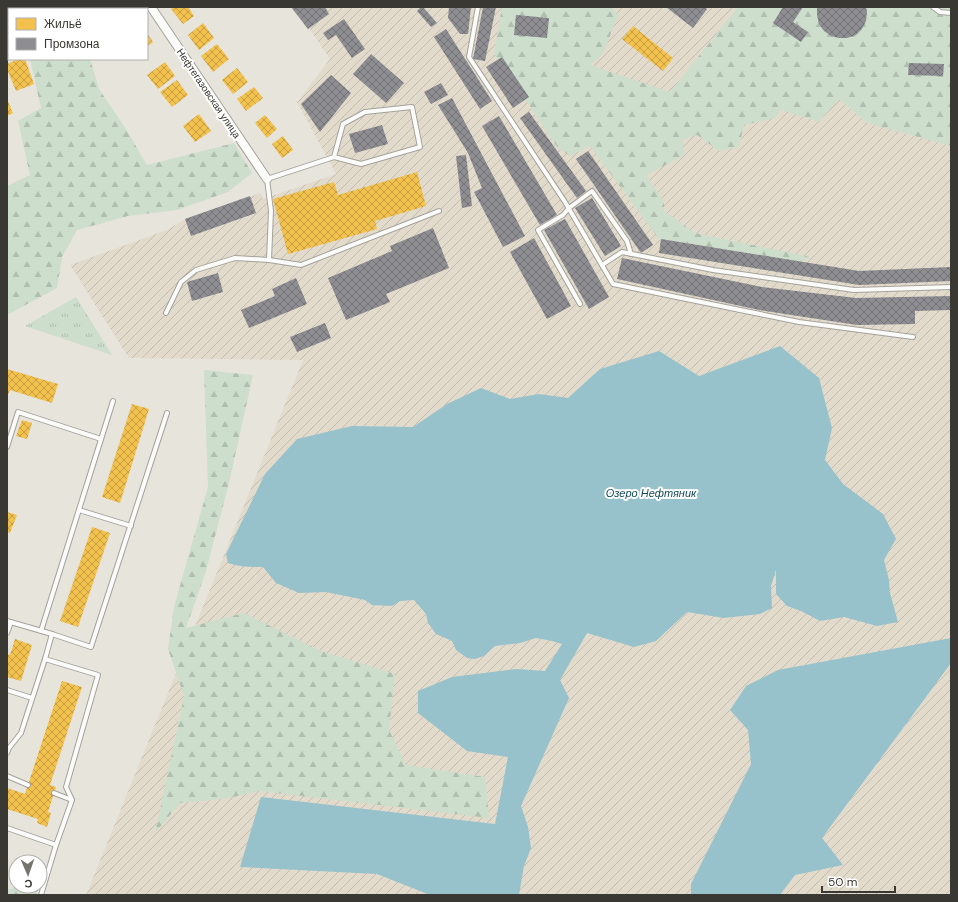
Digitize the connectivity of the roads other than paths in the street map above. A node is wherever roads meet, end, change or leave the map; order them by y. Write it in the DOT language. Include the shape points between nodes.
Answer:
graph roads {
  1 [pos="151,7"];
  2 [pos="478,7"];
  3 [pos="933,7"];
  4 [pos="951,13"];
  5 [pos="334,157"];
  6 [pos="267,179"];
  7 [pos="569,208"];
  8 [pos="439,212"];
  9 [pos="631,254"];
  10 [pos="268,260"];
  11 [pos="602,265"];
  12 [pos="951,288"];
  13 [pos="580,304"];
  14 [pos="166,313"];
  15 [pos="913,336"];
  16 [pos="113,401"];
  17 [pos="167,413"];
  18 [pos="101,439"];
  19 [pos="7,447"];
  20 [pos="79,510"];
  21 [pos="131,526"];
  22 [pos="9,622"];
  23 [pos="41,631"];
  24 [pos="7,633"];
  25 [pos="52,634"];
  26 [pos="45,659"];
  27 [pos="7,690"];
  28 [pos="32,698"];
  29 [pos="7,753"];
  30 [pos="7,776"];
  31 [pos="28,785"];
  32 [pos="54,794"];
  33 [pos="72,800"];
  34 [pos="7,828"];
  35 [pos="56,845"];
  36 [pos="41,895"];
  1 -- 6 [label="street, Нефтегазовская улица"];
  2 -- 7 [label="lane" via="469,57"];
  3 -- 4 [label="lane" via="940,12"];
  5 -- 5 [label="lane" via="342,124 365,112 412,107 420,146 361,164"];
  5 -- 6 [label="lane"];
  6 -- 10 [label="lane" via="271,211"];
  7 -- 9 [label="lane" via="592,191 627,241"];
  7 -- 11 [label="lane"];
  7 -- 13 [label="lane" via="563,215 538,230"];
  8 -- 10 [label="lane" via="301,265"];
  9 -- 11 [label="lane" via="622,252"];
  9 -- 12 [label="lane" via="713,270 854,290"];
  10 -- 14 [label="lane" via="235,258 196,270 181,282"];
  11 -- 15 [label="lane" via="613,284 799,322"];
  16 -- 18 [label="lane"];
  17 -- 21 [label="lane"];
  18 -- 19 [label="lane" via="18,412"];
  18 -- 20 [label="lane"];
  20 -- 21 [label="lane"];
  20 -- 23 [label="lane"];
  21 -- 25 [label="lane" via="91,647"];
  22 -- 23 [label="lane"];
  22 -- 24 [label="lane"];
  23 -- 25 [label="lane"];
  25 -- 26 [label="lane"];
  26 -- 28 [label="lane"];
  26 -- 33 [label="lane" via="98,675 66,787"];
  27 -- 28 [label="lane"];
  28 -- 29 [label="lane" via="21,733"];
  30 -- 31 [label="lane"];
  32 -- 33 [label="lane"];
  33 -- 35 [label="lane"];
  34 -- 35 [label="lane"];
  35 -- 36 [label="lane"];
}
